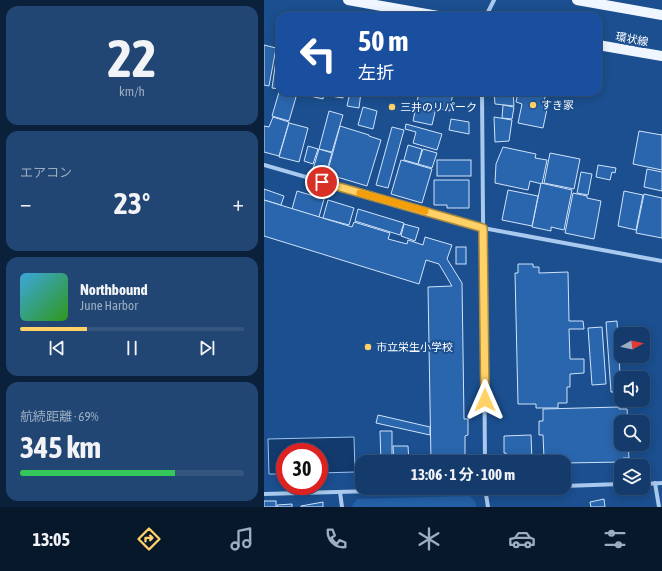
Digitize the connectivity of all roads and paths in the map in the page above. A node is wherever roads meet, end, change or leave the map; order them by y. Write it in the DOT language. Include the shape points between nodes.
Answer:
graph roads {
  1 [pos="348,0"];
  2 [pos="494,0"];
  3 [pos="578,0"];
  4 [pos="416,12"];
  5 [pos="488,12"];
  6 [pos="662,15"];
  7 [pos="602,46"];
  8 [pos="662,56"];
  9 [pos="482,96"];
  10 [pos="264,165"];
  11 [pos="483,228"];
  12 [pos="662,260"];
  13 [pos="485,455"];
  14 [pos="650,483"];
  15 [pos="655,483"];
  16 [pos="662,483"];
  17 [pos="614,484"];
  18 [pos="571,486"];
  19 [pos="340,492"];
  20 [pos="355,492"];
  21 [pos="264,494"];
  22 [pos="486,495"];
  23 [pos="342,507"];
  24 [pos="488,507"];
  25 [pos="660,507"];
  1 -- 4 [label="main road"];
  2 -- 5 [label="street"];
  3 -- 6 [label="main road"];
  7 -- 8 [label="main road, 環状線"];
  9 -- 11 [label="street"];
  10 -- 11 [label="street"];
  11 -- 12 [label="street"];
  11 -- 13 [label="street"];
  14 -- 15 [label="street"];
  15 -- 16 [label="street"];
  15 -- 25 [label="street"];
  17 -- 18 [label="street"];
  19 -- 20 [label="street"];
  19 -- 21 [label="street"];
  19 -- 23 [label="street"];
  22 -- 24 [label="street"];
}
